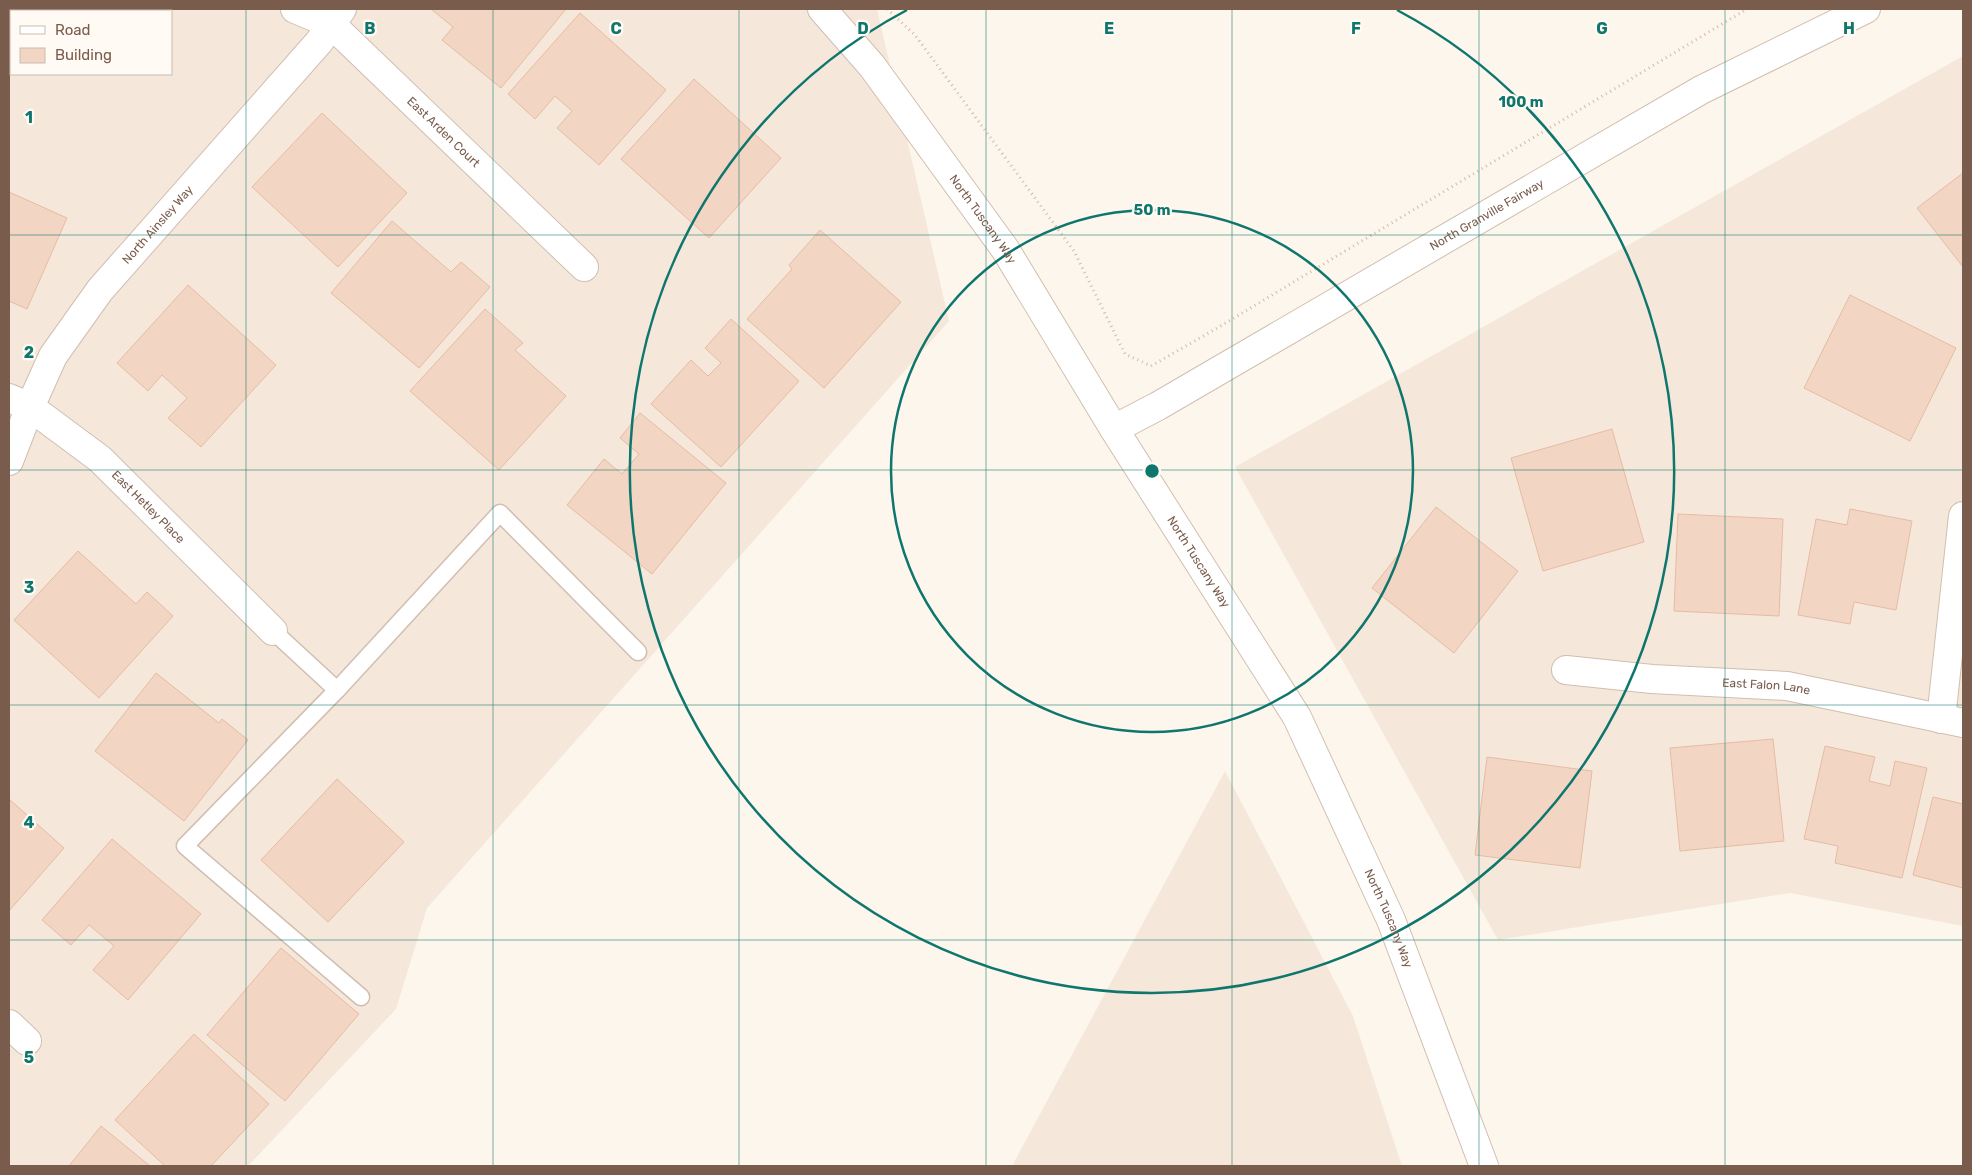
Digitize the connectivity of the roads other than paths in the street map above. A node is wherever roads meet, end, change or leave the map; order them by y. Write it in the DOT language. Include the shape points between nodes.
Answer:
graph roads {
  1 [pos="295,9"];
  2 [pos="822,9"];
  3 [pos="1866,9"];
  4 [pos="336,16"];
  5 [pos="584,267"];
  6 [pos="19,403"];
  7 [pos="1114,429"];
  8 [pos="9,461"];
  9 [pos="1963,516"];
  10 [pos="273,631"];
  11 [pos="638,652"];
  12 [pos="1566,670"];
  13 [pos="337,690"];
  14 [pos="1952,721"];
  15 [pos="361,997"];
  16 [pos="1484,1166"];
  1 -- 4 [label="street, East Arden Court"];
  2 -- 7 [label="street, North Tuscany Way" via="872,66 1005,249"];
  3 -- 7 [label="street, North Granville Fairway" via="1701,90"];
  4 -- 5 [label="street, East Arden Court"];
  4 -- 6 [label="street, North Ainsley Way" via="319,42 100,290"];
  6 -- 8 [label="street, North Ainsley Way"];
  6 -- 10 [label="street, East Hetley Place" via="100,460"];
  7 -- 16 [label="street, North Tuscany Way" via="1297,717 1391,920"];
  9 -- 14 [label="street"];
  10 -- 13 [label="lane"];
  11 -- 13 [label="lane" via="500,513"];
  12 -- 14 [label="street, East Falon Lane" via="1652,679 1787,686"];
  13 -- 15 [label="lane" via="185,846"];
}
